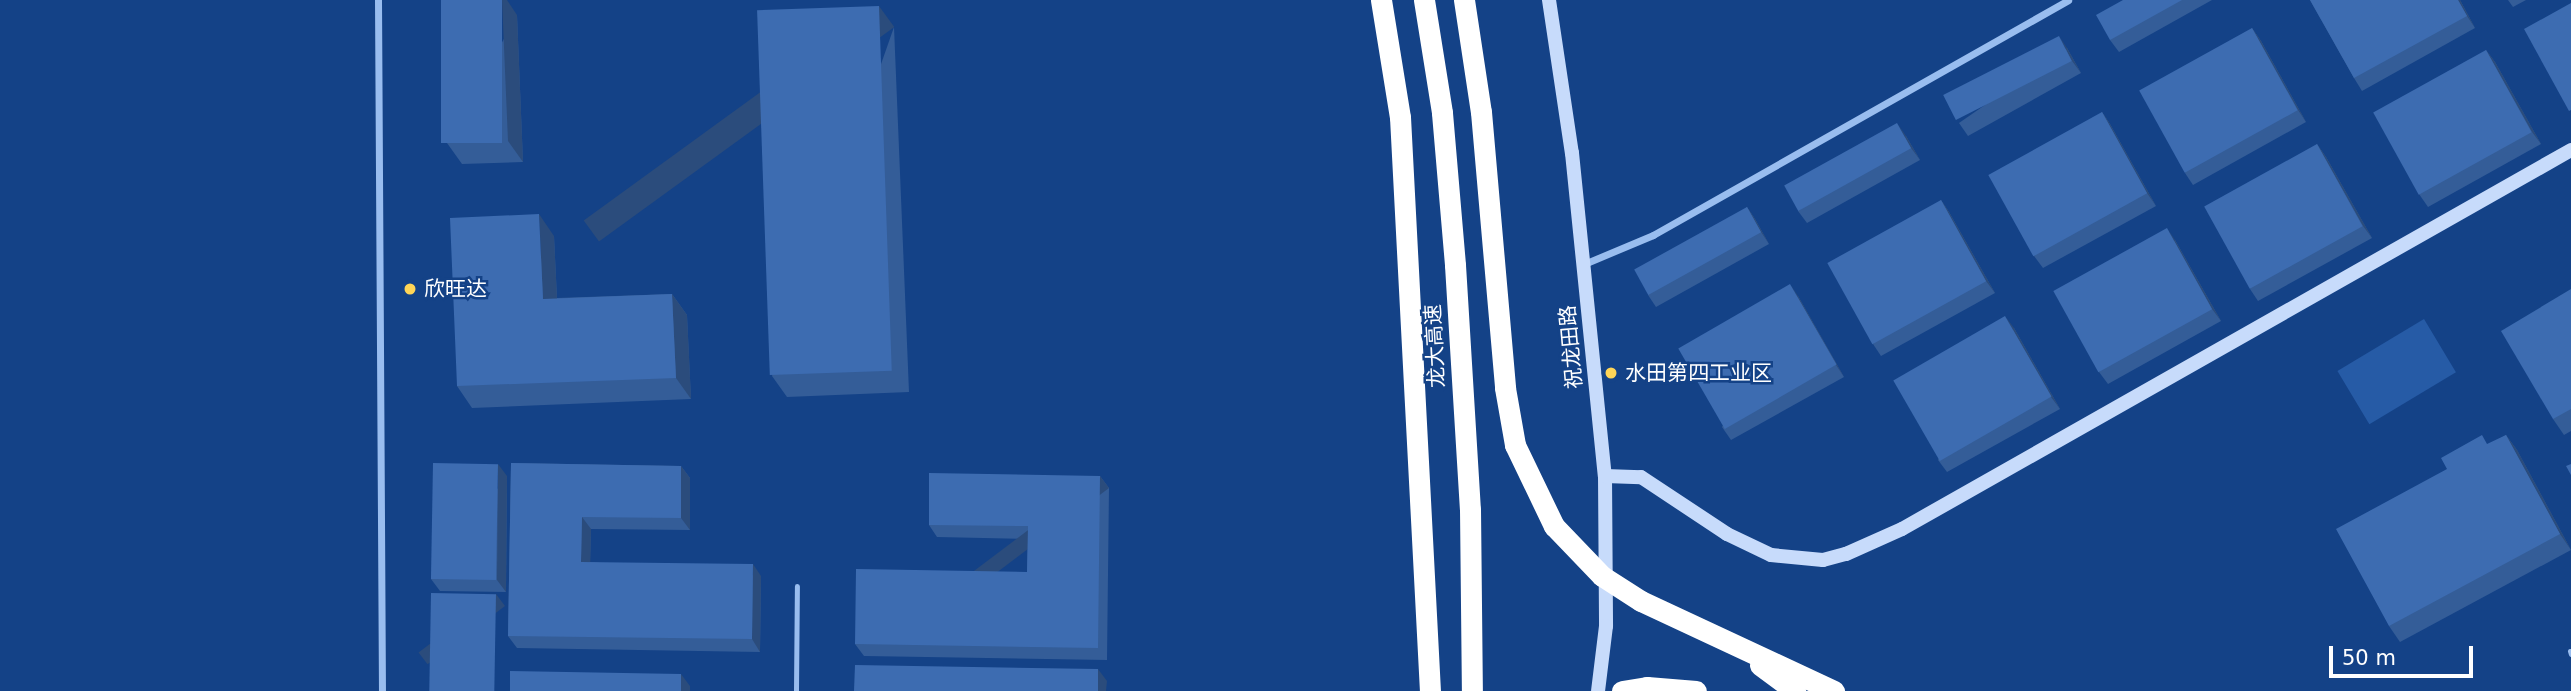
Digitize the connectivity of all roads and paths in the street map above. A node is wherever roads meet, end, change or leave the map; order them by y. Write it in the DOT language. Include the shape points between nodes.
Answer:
graph roads {
  1 [pos="378,0"];
  2 [pos="1381,0"];
  3 [pos="1424,0"];
  4 [pos="1464,0"];
  5 [pos="1549,0"];
  6 [pos="2068,0"];
  7 [pos="2571,150"];
  8 [pos="1584,264"];
  9 [pos="1605,475"];
  10 [pos="797,586"];
  11 [pos="1724,638"];
  12 [pos="383,691"];
  13 [pos="796,691"];
  14 [pos="1430,691"];
  15 [pos="1472,691"];
  16 [pos="1598,691"];
  17 [pos="1622,691"];
  18 [pos="1696,691"];
  19 [pos="1795,691"];
  20 [pos="1834,691"];
  1 -- 12 [label="street"];
  2 -- 14 [label="highway, 龙大高速" via="1403,159"];
  3 -- 15 [label="highway, 龙大高速" via="1442,113 1455,265 1470,509"];
  4 -- 11 [label="highway, bridge" via="1481,111 1505,387 1515,445 1554,526 1602,576 1640,601"];
  5 -- 8 [label="street, 祝龙田路"];
  6 -- 8 [label="street" via="1653,235"];
  7 -- 9 [label="street" via="1902,528 1846,554 1823,560 1771,555 1727,534 1640,477"];
  8 -- 9 [label="street, 祝龙田路"];
  9 -- 16 [label="street, 祝龙田路" via="1606,626"];
  10 -- 13 [label="lane"];
  11 -- 19 [label="highway"];
  11 -- 20 [label="highway"];
  17 -- 18 [label="highway" via="1647,687"];
}
